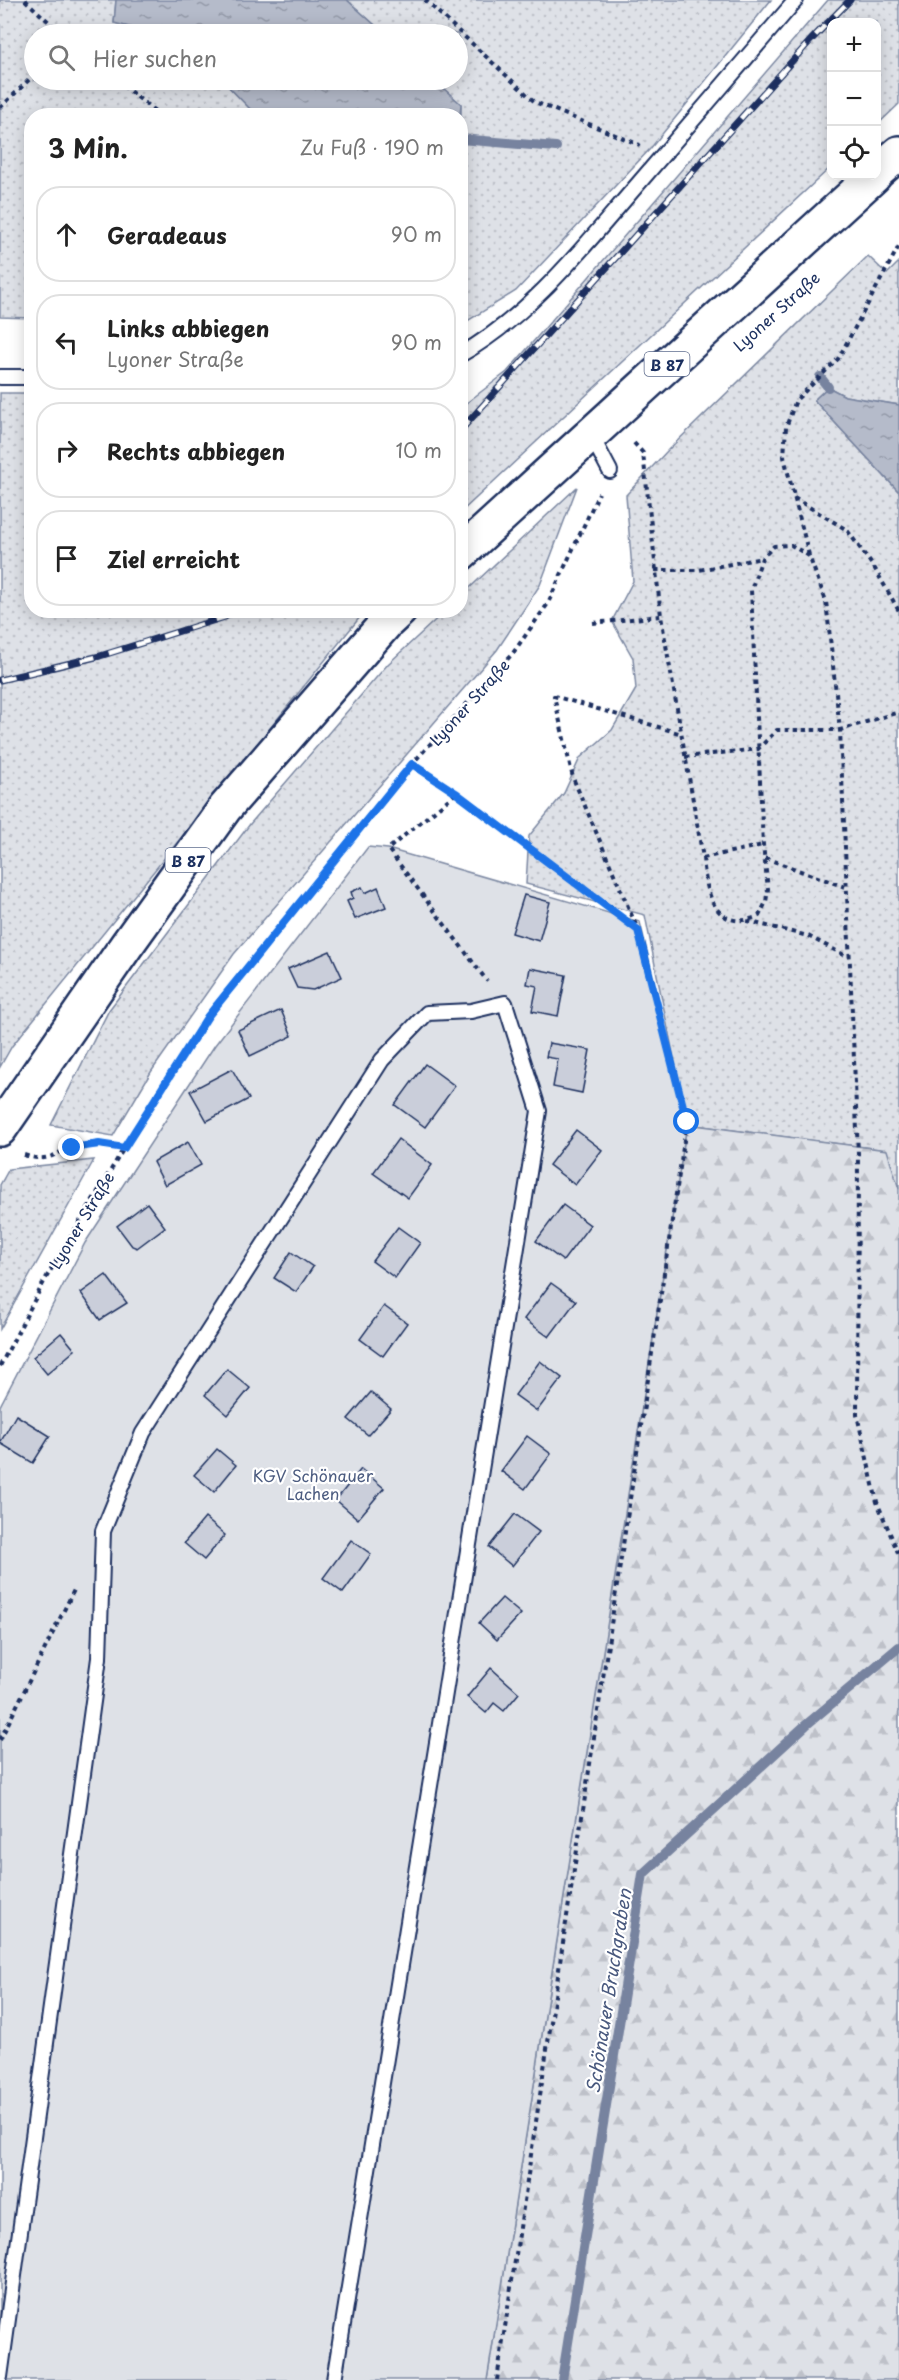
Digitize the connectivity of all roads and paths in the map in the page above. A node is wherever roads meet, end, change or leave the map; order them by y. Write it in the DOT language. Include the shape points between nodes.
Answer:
graph roads {
  1 [pos="25,0"];
  2 [pos="425,0"];
  3 [pos="796,0"];
  4 [pos="51,24"];
  5 [pos="451,24"];
  6 [pos="468,40"];
  7 [pos="24,85"];
  8 [pos="128,90"];
  9 [pos="0,108"];
  10 [pos="151,108"];
  11 [pos="899,153"];
  12 [pos="663,155"];
  13 [pos="881,169"];
  14 [pos="868,180"];
  15 [pos="899,246"];
  16 [pos="468,350"];
  17 [pos="0,377"];
  18 [pos="24,377"];
  19 [pos="590,434"];
  20 [pos="641,434"];
  21 [pos="633,442"];
  22 [pos="610,471"];
  23 [pos="794,498"];
  24 [pos="468,547"];
  25 [pos="809,556"];
  26 [pos="762,558"];
  27 [pos="655,570"];
  28 [pos="899,610"];
  29 [pos="661,616"];
  30 [pos="392,618"];
  31 [pos="593,623"];
  32 [pos="899,712"];
  33 [pos="840,730"];
  34 [pos="682,734"];
  35 [pos="758,749"];
  36 [pos="686,757"];
  37 [pos="412,764"];
  38 [pos="456,793"];
  39 [pos="763,845"];
  40 [pos="703,858"];
  41 [pos="765,858"];
  42 [pos="845,887"];
  43 [pos="746,921"];
  44 [pos="638,930"];
  45 [pos="848,957"];
  46 [pos="505,1003"];
  47 [pos="0,1129"];
  48 [pos="124,1148"];
  49 [pos="21,1154"];
  50 [pos="0,1366"];
  51 [pos="899,1555"];
  52 [pos="78,1583"];
  53 [pos="0,1740"];
  54 [pos="0,2377"];
  55 [pos="334,2380"];
  56 [pos="496,2380"];
  1 -- 4 [label="path"];
  2 -- 5 [label="path"];
  3 -- 12 [label="lane"];
  6 -- 12 [label="path" via="535,102"];
  7 -- 9 [label="path"];
  8 -- 10 [label="path"];
  11 -- 13 [label="main road, Lyoner Straße / B 87"];
  12 -- 16 [label="lane" via="526,307"];
  14 -- 19 [label="main road, Lyoner Straße / B 87"];
  15 -- 23 [label="path" via="838,359 796,400 786,426 784,457"];
  17 -- 18 [label="lane"];
  19 -- 22 [label="lane"];
  19 -- 24 [label="main road, Lyoner Straße / B 87"];
  20 -- 21 [label="path, Lyoner Straße"];
  21 -- 22 [label="path, Lyoner Straße"];
  21 -- 27 [label="path" via="643,453"];
  22 -- 37 [label="path, Lyoner Straße" via="547,606 513,653"];
  23 -- 25 [label="path"];
  23 -- 28 [label="path" via="847,530"];
  25 -- 26 [label="path" via="791,545 774,546"];
  25 -- 33 [label="path" via="826,601"];
  26 -- 27 [label="path" via="699,570"];
  26 -- 35 [label="path" via="751,590"];
  27 -- 29 [label="path"];
  29 -- 31 [label="path"];
  29 -- 34 [label="path"];
  30 -- 47 [label="main road, B 87" via="225,808"];
  32 -- 33 [label="path"];
  33 -- 35 [label="path" via="777,730"];
  33 -- 42 [label="path"];
  34 -- 36 [label="path"];
  34 -- 44 [label="path" via="554,696 573,778"];
  35 -- 36 [label="path"];
  35 -- 39 [label="path"];
  36 -- 40 [label="path"];
  37 -- 38 [label="path"];
  37 -- 48 [label="path, Lyoner Straße" via="208,1016"];
  38 -- 44 [label="path"];
  38 -- 46 [label="path" via="388,849"];
  39 -- 40 [label="path"];
  39 -- 41 [label="path"];
  40 -- 43 [label="path" via="705,885 714,908 729,920"];
  41 -- 42 [label="path"];
  41 -- 43 [label="path" via="766,902 759,916"];
  42 -- 45 [label="path"];
  43 -- 45 [label="path" via="808,936"];
  44 -- 56 [label="path" via="687,1122"];
  45 -- 51 [label="path" via="858,1154 857,1416 877,1502"];
  46 -- 54 [label="lane" via="471,1011 427,1013 382,1060 143,1433 103,1531 99,1658"];
  46 -- 55 [label="lane" via="539,1111"];
  48 -- 49 [label="path" via="99,1144 72,1148 55,1157"];
  48 -- 50 [label="path, Lyoner Straße" via="46,1278"];
  52 -- 53 [label="path"];
}
